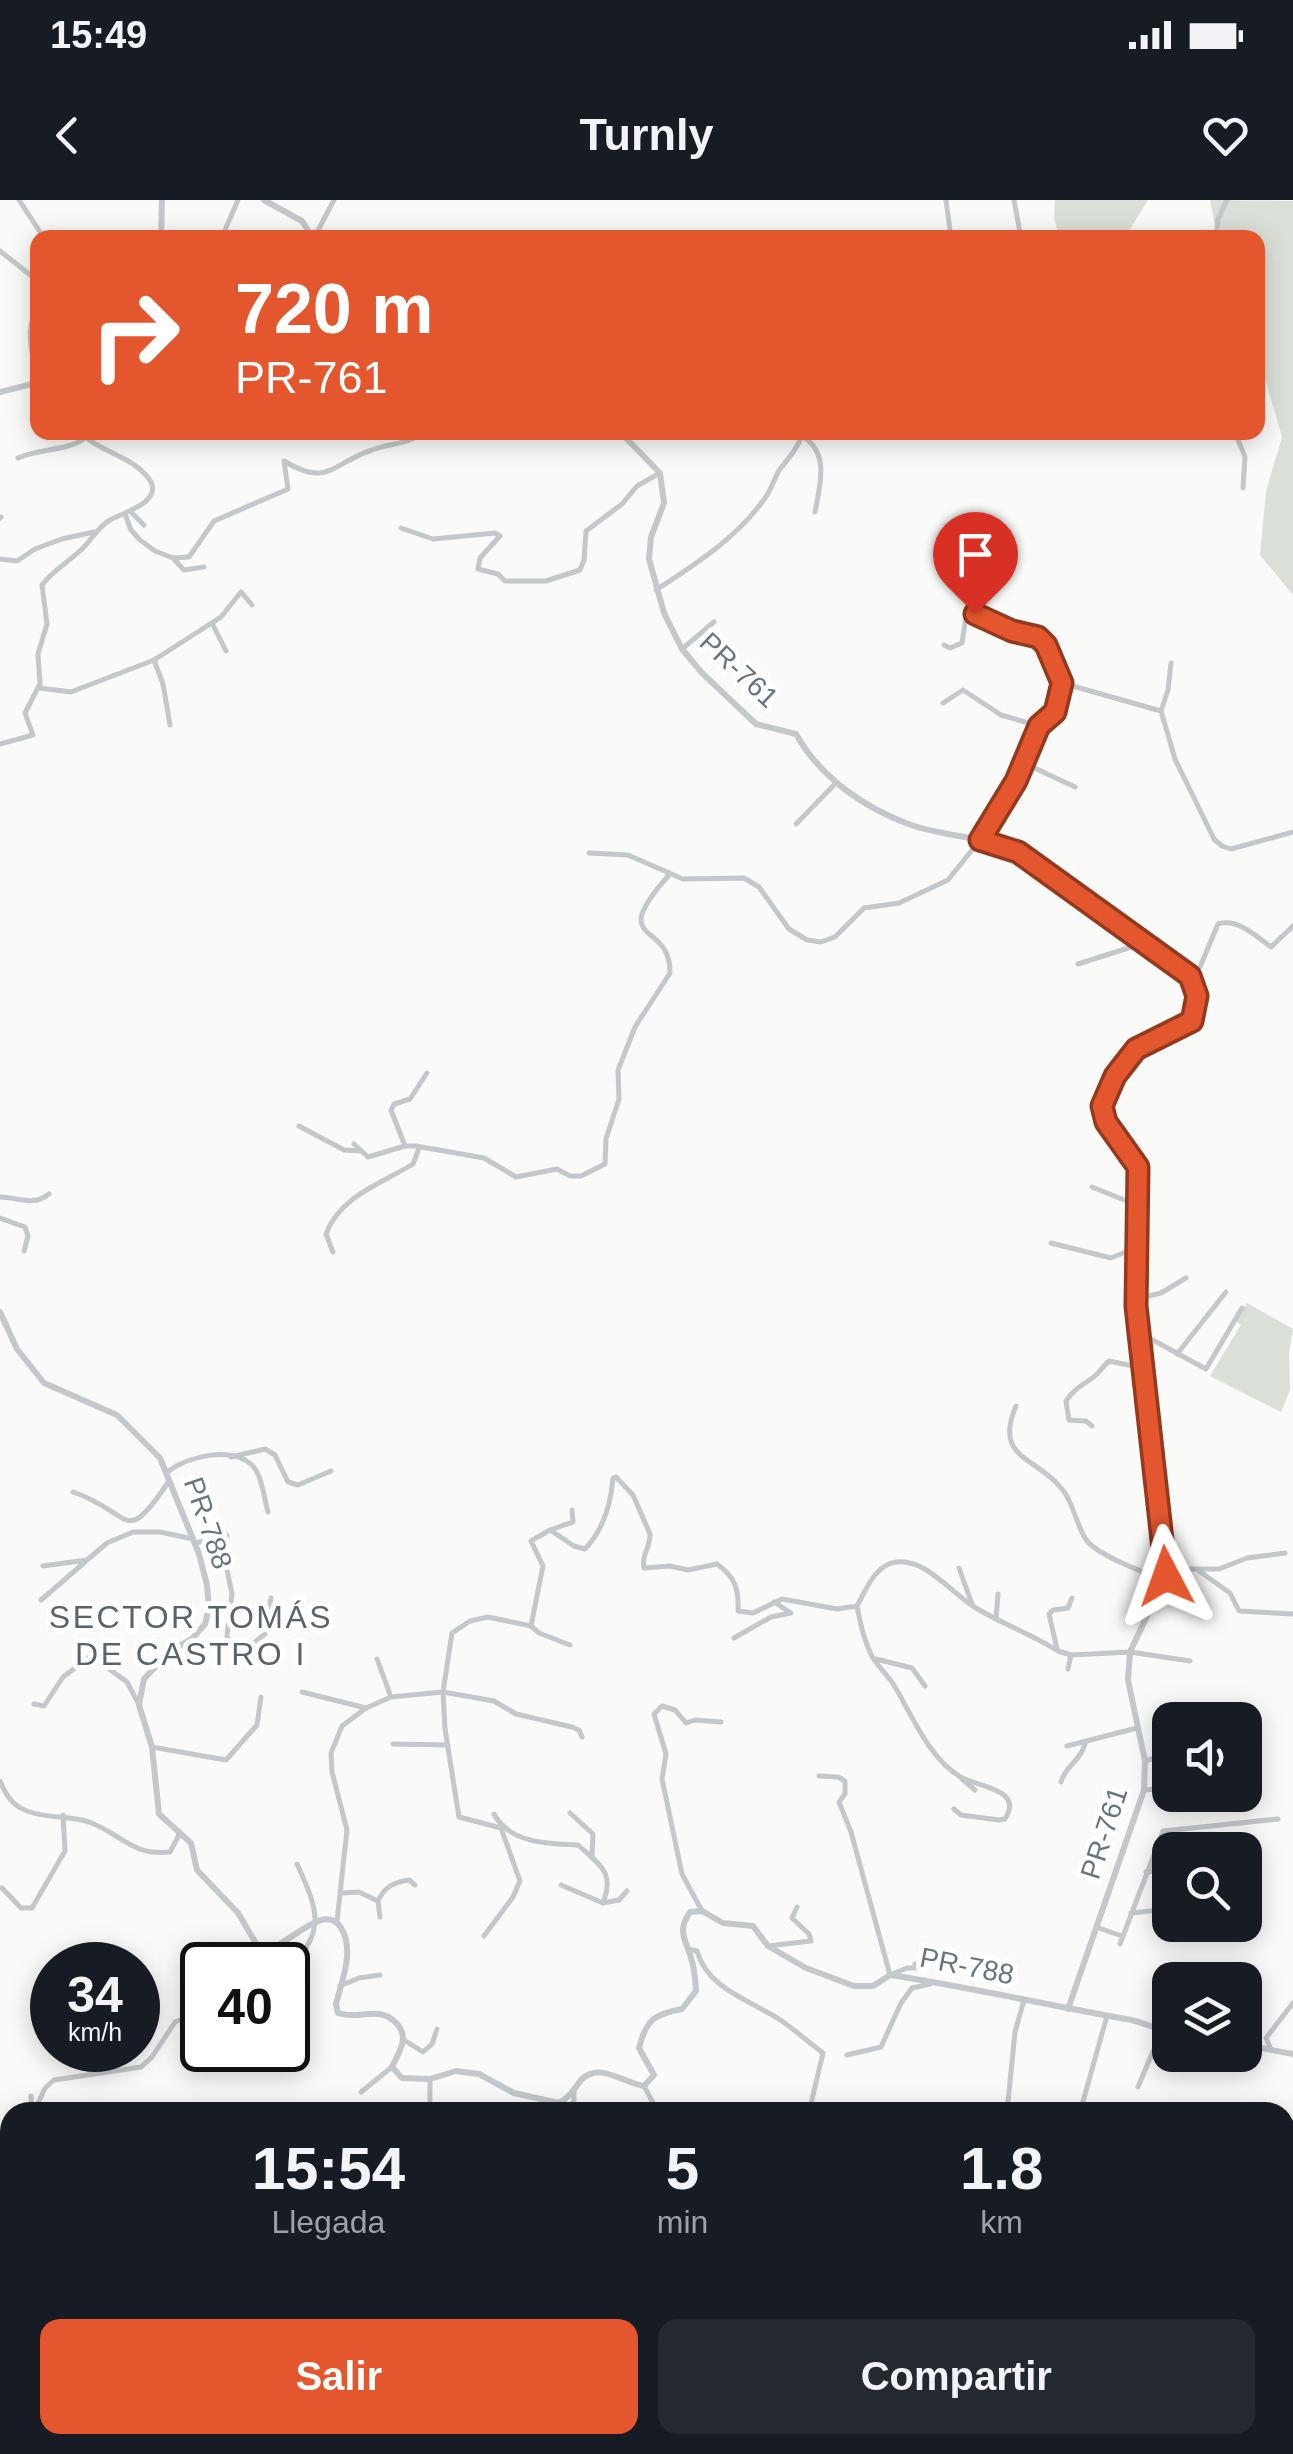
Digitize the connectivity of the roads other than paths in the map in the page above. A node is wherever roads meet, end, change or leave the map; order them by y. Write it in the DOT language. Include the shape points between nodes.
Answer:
graph roads {
  1 [pos="19,200"];
  2 [pos="162,200"];
  3 [pos="238,200"];
  4 [pos="264,200"];
  5 [pos="334,200"];
  6 [pos="946,200"];
  7 [pos="1014,200"];
  8 [pos="1228,200"];
  9 [pos="39,230"];
  10 [pos="161,230"];
  11 [pos="225,230"];
  12 [pos="307,230"];
  13 [pos="315,230"];
  14 [pos="950,230"];
  15 [pos="1019,230"];
  16 [pos="1217,230"];
  17 [pos="0,251"];
  18 [pos="30,275"];
  19 [pos="30,387"];
  20 [pos="0,392"];
  21 [pos="75,440"];
  22 [pos="92,440"];
  23 [pos="413,440"];
  24 [pos="628,440"];
  25 [pos="800,440"];
  26 [pos="809,440"];
  27 [pos="1238,440"];
  28 [pos="18,458"];
  29 [pos="660,473"];
  30 [pos="1243,488"];
  31 [pos="128,512"];
  32 [pos="815,512"];
  33 [pos="144,525"];
  34 [pos="401,528"];
  35 [pos="94,532"];
  36 [pos="173,558"];
  37 [pos="0,559"];
  38 [pos="204,567"];
  39 [pos="656,590"];
  40 [pos="252,605"];
  41 [pos="714,622"];
  42 [pos="212,623"];
  43 [pos="944,645"];
  44 [pos="682,648"];
  45 [pos="226,651"];
  46 [pos="154,660"];
  47 [pos="1171,663"];
  48 [pos="1062,683"];
  49 [pos="40,688"];
  50 [pos="944,704"];
  51 [pos="1161,711"];
  52 [pos="170,725"];
  53 [pos="1039,726"];
  54 [pos="0,744"];
  55 [pos="1024,762"];
  56 [pos="836,784"];
  57 [pos="1075,787"];
  58 [pos="796,824"];
  59 [pos="1293,832"];
  60 [pos="980,840"];
  61 [pos="590,854"];
  62 [pos="670,875"];
  63 [pos="1293,926"];
  64 [pos="1144,943"];
  65 [pos="1078,964"];
  66 [pos="1190,976"];
  67 [pos="427,1072"];
  68 [pos="299,1126"];
  69 [pos="354,1144"];
  70 [pos="405,1146"];
  71 [pos="419,1147"];
  72 [pos="360,1151"];
  73 [pos="1092,1187"];
  74 [pos="48,1194"];
  75 [pos="0,1197"];
  76 [pos="1138,1205"];
  77 [pos="0,1218"];
  78 [pos="1051,1243"];
  79 [pos="1135,1248"];
  80 [pos="24,1251"];
  81 [pos="333,1252"];
  82 [pos="1186,1278"];
  83 [pos="1226,1292"];
  84 [pos="1136,1300"];
  85 [pos="1242,1308"];
  86 [pos="0,1312"];
  87 [pos="1140,1333"];
  88 [pos="1177,1354"];
  89 [pos="1143,1368"];
  90 [pos="1016,1406"];
  91 [pos="1092,1426"];
  92 [pos="230,1457"];
  93 [pos="331,1471"];
  94 [pos="167,1472"];
  95 [pos="169,1481"];
  96 [pos="73,1492"];
  97 [pos="572,1510"];
  98 [pos="268,1512"];
  99 [pos="550,1530"];
  100 [pos="194,1541"];
  101 [pos="1284,1553"];
  102 [pos="86,1560"];
  103 [pos="43,1566"];
  104 [pos="959,1568"];
  105 [pos="1198,1570"];
  106 [pos="1166,1576"];
  107 [pos="998,1594"];
  108 [pos="271,1598"];
  109 [pos="1072,1598"];
  110 [pos="40,1600"];
  111 [pos="774,1602"];
  112 [pos="857,1606"];
  113 [pos="973,1606"];
  114 [pos="1293,1614"];
  115 [pos="996,1618"];
  116 [pos="531,1626"];
  117 [pos="734,1638"];
  118 [pos="570,1645"];
  119 [pos="1058,1652"];
  120 [pos="1130,1652"];
  121 [pos="1072,1656"];
  122 [pos="873,1658"];
  123 [pos="377,1659"];
  124 [pos="1190,1660"];
  125 [pos="1068,1669"];
  126 [pos="925,1686"];
  127 [pos="302,1692"];
  128 [pos="443,1692"];
  129 [pos="261,1696"];
  130 [pos="391,1697"];
  131 [pos="34,1704"];
  132 [pos="138,1705"];
  133 [pos="366,1708"];
  134 [pos="722,1722"];
  135 [pos="1137,1728"];
  136 [pos="582,1737"];
  137 [pos="393,1744"];
  138 [pos="1084,1744"];
  139 [pos="448,1745"];
  140 [pos="1067,1746"];
  141 [pos="152,1748"];
  142 [pos="1152,1759"];
  143 [pos="1146,1761"];
  144 [pos="819,1776"];
  145 [pos="960,1778"];
  146 [pos="0,1781"];
  147 [pos="1061,1782"];
  148 [pos="1152,1789"];
  149 [pos="975,1790"];
  150 [pos="1144,1790"];
  151 [pos="954,1808"];
  152 [pos="570,1812"];
  153 [pos="494,1814"];
  154 [pos="63,1816"];
  155 [pos="1278,1819"];
  156 [pos="501,1828"];
  157 [pos="180,1833"];
  158 [pos="592,1858"];
  159 [pos="297,1864"];
  160 [pos="1146,1872"];
  161 [pos="1152,1872"];
  162 [pos="560,1884"];
  163 [pos="415,1885"];
  164 [pos="2,1888"];
  165 [pos="627,1891"];
  166 [pos="340,1893"];
  167 [pos="378,1901"];
  168 [pos="603,1903"];
  169 [pos="797,1906"];
  170 [pos="1152,1910"];
  171 [pos="702,1911"];
  172 [pos="1131,1912"];
  173 [pos="380,1917"];
  174 [pos="337,1921"];
  175 [pos="316,1922"];
  176 [pos="1096,1927"];
  177 [pos="484,1936"];
  178 [pos="309,1942"];
  179 [pos="768,1946"];
  180 [pos="688,1949"];
  181 [pos="915,1964"];
  182 [pos="890,1975"];
  183 [pos="380,1976"];
  184 [pos="948,1984"];
  185 [pos="340,1986"];
  186 [pos="1024,2000"];
  187 [pos="1293,2003"];
  188 [pos="1068,2010"];
  189 [pos="1107,2016"];
  190 [pos="180,2020"];
  191 [pos="1152,2026"];
  192 [pos="437,2029"];
  193 [pos="404,2040"];
  194 [pos="1262,2049"];
  195 [pos="1271,2050"];
  196 [pos="1293,2054"];
  197 [pos="848,2055"];
  198 [pos="1152,2058"];
  199 [pos="392,2067"];
  200 [pos="430,2080"];
  201 [pos="644,2086"];
  202 [pos="1138,2086"];
  203 [pos="574,2089"];
  204 [pos="361,2092"];
  205 [pos="32,2096"];
  206 [pos="430,2100"];
  207 [pos="32,2102"];
  208 [pos="38,2102"];
  209 [pos="555,2102"];
  210 [pos="562,2102"];
  211 [pos="573,2102"];
  212 [pos="653,2102"];
  213 [pos="811,2102"];
  214 [pos="1009,2102"];
  215 [pos="1083,2102"];
  1 -- 9 [label="street"];
  2 -- 10 [label="street"];
  3 -- 11 [label="street"];
  4 -- 12 [label="street"];
  5 -- 13 [label="street"];
  6 -- 14 [label="street"];
  7 -- 15 [label="street"];
  8 -- 16 [label="street"];
  17 -- 18 [label="street"];
  19 -- 20 [label="street"];
  21 -- 28 [label="street"];
  22 -- 31 [label="street" via="151,482 148,500"];
  23 -- 36 [label="street" via="316,474 284,461 288,489 214,522 189,557"];
  24 -- 29 [label="street"];
  25 -- 39 [label="street" via="767,496 736,531"];
  26 -- 32 [label="street" via="824,468"];
  27 -- 30 [label="street" via="1245,457"];
  29 -- 34 [label="street" via="586,531 580,570 546,581 505,581 478,569 500,536 495,533 433,539"];
  29 -- 39 [label="street, PR-761 / PR-761" via="664,504 649,559"];
  31 -- 33 [label="street"];
  31 -- 35 [label="street"];
  31 -- 36 [label="street" via="140,540"];
  35 -- 37 [label="street" via="17,560"];
  35 -- 49 [label="street" via="42,585"];
  36 -- 38 [label="street" via="184,570"];
  39 -- 44 [label="street, PR-761 / PR-761"];
  40 -- 42 [label="street" via="241,592"];
  41 -- 44 [label="street"];
  42 -- 45 [label="street"];
  42 -- 46 [label="street"];
  43 -- 48 [label="street" via="962,643 966,616 975,614 1038,637"];
  44 -- 56 [label="street, PR-761 / PR-761" via="756,724 796,734"];
  46 -- 49 [label="street" via="72,692"];
  46 -- 52 [label="street"];
  47 -- 51 [label="street"];
  48 -- 51 [label="street"];
  48 -- 53 [label="street" via="1055,712"];
  49 -- 54 [label="street" via="25,713 32,735"];
  50 -- 53 [label="street" via="962,690 1001,715"];
  51 -- 59 [label="street" via="1175,760 1214,839 1232,849"];
  53 -- 55 [label="street"];
  55 -- 57 [label="street"];
  55 -- 60 [label="street"];
  56 -- 58 [label="street"];
  56 -- 60 [label="street, PR-761 / PR-761" via="911,825"];
  60 -- 62 [label="street" via="948,880 900,902 864,908 820,942 789,929 759,887 744,878"];
  60 -- 64 [label="street, PR-761 / PR-761" via="1018,852"];
  61 -- 62 [label="street" via="628,855"];
  62 -- 71 [label="street" via="640,915 644,930 665,949 670,973 618,1070 605,1164 581,1176 557,1169 516,1178 484,1158"];
  63 -- 66 [label="street" via="1272,947 1239,925 1218,924"];
  64 -- 65 [label="street"];
  64 -- 66 [label="street, PR-761 / PR-761"];
  66 -- 76 [label="street" via="1197,996 1192,1021 1136,1049 1102,1106 1138,1167"];
  67 -- 70 [label="street" via="410,1099 391,1110"];
  68 -- 72 [label="street" via="344,1150"];
  69 -- 72 [label="street"];
  70 -- 71 [label="street"];
  70 -- 72 [label="street" via="368,1157"];
  71 -- 81 [label="street" via="413,1164 350,1198 331,1220 326,1234"];
  73 -- 76 [label="street"];
  74 -- 75 [label="street" via="28,1202"];
  76 -- 79 [label="street"];
  77 -- 80 [label="street" via="24,1226"];
  78 -- 79 [label="street" via="1111,1258"];
  79 -- 84 [label="street"];
  82 -- 84 [label="street"];
  83 -- 88 [label="street"];
  84 -- 87 [label="street"];
  85 -- 88 [label="street" via="1206,1369"];
  86 -- 94 [label="street, PR-788 / PR-788" via="38,1377 117,1415"];
  87 -- 88 [label="street"];
  87 -- 89 [label="street"];
  89 -- 91 [label="street" via="1108,1361 1071,1393 1069,1420"];
  89 -- 106 [label="street"];
  90 -- 106 [label="street" via="1008,1439 1063,1490 1088,1543 1147,1574"];
  92 -- 93 [label="street" via="265,1449 288,1482 298,1485"];
  92 -- 94 [label="street" via="195,1457"];
  92 -- 98 [label="street" via="256,1470"];
  94 -- 95 [label="street, PR-788 / PR-788"];
  95 -- 96 [label="street" via="137,1521 126,1522"];
  95 -- 100 [label="street, PR-788 / PR-788"];
  97 -- 99 [label="street" via="573,1522"];
  99 -- 111 [label="street" via="585,1550 604,1520 616,1477 633,1495 650,1534 644,1568 717,1564 735,1582 738,1611 753,1613"];
  99 -- 116 [label="street" via="531,1541 543,1566"];
  100 -- 102 [label="street" via="134,1532"];
  100 -- 108 [label="street" via="224,1531 227,1536 227,1636 233,1652 264,1634"];
  100 -- 132 [label="street, PR-788 / PR-788" via="207,1586 205,1624 144,1679"];
  101 -- 105 [label="street"];
  102 -- 103 [label="street"];
  102 -- 110 [label="street"];
  104 -- 113 [label="street"];
  105 -- 106 [label="street"];
  105 -- 114 [label="street" via="1230,1593 1239,1610"];
  106 -- 120 [label="street, PR-761 / PR-761"];
  107 -- 115 [label="street"];
  109 -- 119 [label="street" via="1068,1608 1050,1614"];
  111 -- 112 [label="street"];
  111 -- 117 [label="street" via="791,1614 771,1616"];
  112 -- 113 [label="street" via="874,1575 900,1561 936,1576"];
  112 -- 122 [label="street"];
  113 -- 115 [label="street"];
  115 -- 119 [label="street"];
  116 -- 118 [label="street"];
  116 -- 128 [label="street" via="488,1617 456,1630"];
  119 -- 121 [label="street"];
  120 -- 121 [label="street"];
  120 -- 124 [label="street"];
  120 -- 135 [label="street, PR-761 / PR-761"];
  121 -- 125 [label="street"];
  122 -- 126 [label="street" via="912,1668"];
  122 -- 145 [label="street" via="932,1748"];
  123 -- 130 [label="street"];
  127 -- 133 [label="street"];
  128 -- 130 [label="street"];
  128 -- 136 [label="street" via="572,1726"];
  128 -- 139 [label="street"];
  129 -- 141 [label="street" via="257,1725 226,1760"];
  130 -- 133 [label="street"];
  131 -- 132 [label="street" via="44,1706 63,1677 91,1656 128,1682"];
  132 -- 141 [label="street"];
  133 -- 166 [label="street" via="342,1726 331,1753 347,1830"];
  134 -- 171 [label="street" via="686,1724 662,1706 654,1714 682,1874"];
  135 -- 138 [label="street"];
  135 -- 143 [label="street, PR-761 / PR-761"];
  137 -- 139 [label="street"];
  138 -- 140 [label="street"];
  138 -- 147 [label="street"];
  139 -- 156 [label="street" via="459,1816"];
  141 -- 157 [label="street" via="156,1809"];
  142 -- 143 [label="street"];
  143 -- 150 [label="street, PR-761 / PR-761"];
  144 -- 182 [label="street" via="845,1782 838,1802"];
  145 -- 149 [label="street"];
  145 -- 151 [label="street" via="1002,1792 1010,1811 999,1820"];
  146 -- 154 [label="street" via="17,1806"];
  148 -- 150 [label="street"];
  150 -- 176 [label="street, PR-761 / PR-761"];
  152 -- 158 [label="street" via="593,1834"];
  153 -- 156 [label="street"];
  154 -- 157 [label="street" via="93,1823 151,1854 170,1852"];
  154 -- 164 [label="street" via="65,1851 32,1908 21,1908"];
  155 -- 160 [label="street" via="1163,1831"];
  156 -- 158 [label="street" via="546,1844 578,1845"];
  156 -- 177 [label="street" via="520,1882"];
  157 -- 175 [label="street" via="191,1843 197,1870 238,1913 260,1950 270,1951"];
  158 -- 168 [label="street" via="609,1879"];
  159 -- 175 [label="street"];
  160 -- 161 [label="street"];
  160 -- 172 [label="street"];
  162 -- 168 [label="street"];
  163 -- 167 [label="street" via="398,1882"];
  165 -- 168 [label="street"];
  166 -- 167 [label="street"];
  166 -- 174 [label="street"];
  167 -- 173 [label="street"];
  169 -- 179 [label="street" via="792,1918 811,1941"];
  170 -- 172 [label="street"];
  171 -- 179 [label="street, PR-788 / PR-788" via="723,1923 753,1926"];
  171 -- 180 [label="street" via="690,1912 682,1923"];
  172 -- 176 [label="street" via="1121,1940"];
  174 -- 175 [label="street"];
  174 -- 185 [label="street" via="348,1952"];
  175 -- 178 [label="street"];
  176 -- 188 [label="street, PR-761 / PR-761"];
  179 -- 182 [label="street, PR-788 / PR-788" via="854,1986 873,1986"];
  180 -- 201 [label="street" via="696,1992 682,2009 656,2014 645,2025 638,2048 654,2075"];
  180 -- 213 [label="street" via="739,2000 778,2018 823,2053"];
  181 -- 182 [label="street"];
  182 -- 184 [label="street, PR-788 / PR-788"];
  183 -- 185 [label="street"];
  184 -- 186 [label="street, PR-788 / PR-788"];
  184 -- 197 [label="street" via="912,1988 881,2047"];
  185 -- 193 [label="street" via="338,2012 388,2016"];
  186 -- 188 [label="street, PR-788 / PR-788"];
  186 -- 214 [label="street"];
  187 -- 195 [label="street" via="1266,2038"];
  188 -- 189 [label="street, PR-788 / PR-788"];
  189 -- 191 [label="street, PR-788 / PR-788"];
  189 -- 215 [label="street"];
  190 -- 208 [label="street" via="141,2067 54,2080"];
  192 -- 193 [label="street" via="423,2052"];
  193 -- 199 [label="street"];
  194 -- 195 [label="street"];
  195 -- 196 [label="street"];
  198 -- 202 [label="street"];
  199 -- 200 [label="street" via="409,2080"];
  199 -- 204 [label="street"];
  200 -- 206 [label="street"];
  200 -- 209 [label="street" via="456,2070"];
  201 -- 203 [label="street" via="601,2071"];
  201 -- 212 [label="street"];
  203 -- 210 [label="street"];
  203 -- 211 [label="street"];
  205 -- 207 [label="street"];
}
